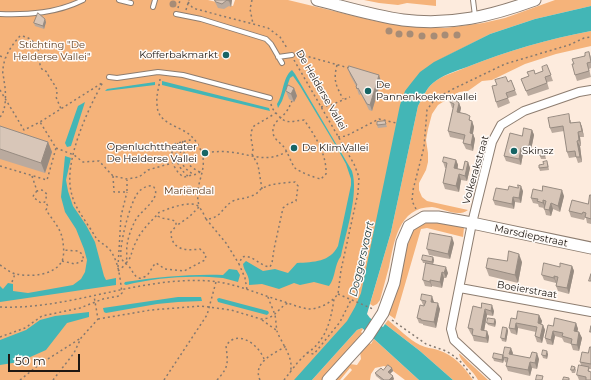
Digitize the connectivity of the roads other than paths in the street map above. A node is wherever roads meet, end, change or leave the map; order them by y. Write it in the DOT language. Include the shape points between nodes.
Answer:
graph roads {
  1 [pos="83,0"];
  2 [pos="119,0"];
  3 [pos="155,0"];
  4 [pos="317,0"];
  5 [pos="473,0"];
  6 [pos="535,0"];
  7 [pos="130,3"];
  8 [pos="153,7"];
  9 [pos="0,14"];
  10 [pos="176,14"];
  11 [pos="475,18"];
  12 [pos="290,53"];
  13 [pos="278,57"];
  14 [pos="282,63"];
  15 [pos="109,76"];
  16 [pos="591,90"];
  17 [pos="270,98"];
  18 [pos="472,223"];
  19 [pos="591,248"];
  20 [pos="460,288"];
  21 [pos="591,312"];
  22 [pos="328,380"];
  23 [pos="497,380"];
  1 -- 9 [label="lane" via="70,7 46,12"];
  2 -- 7 [label="lane"];
  3 -- 8 [label="lane"];
  4 -- 11 [label="street" via="403,20"];
  5 -- 11 [label="lane"];
  6 -- 11 [label="street"];
  10 -- 13 [label="lane, De Helderse Vallei" via="266,39"];
  12 -- 13 [label="lane"];
  13 -- 14 [label="lane, De Helderse Vallei"];
  15 -- 17 [label="lane" via="118,78 158,72 183,75"];
  16 -- 18 [label="street, Volkerakstraat" via="524,111 501,125 492,142"];
  18 -- 19 [label="street, Marsdiepstraat"];
  18 -- 20 [label="street"];
  18 -- 22 [label="street" via="424,217 409,226 402,242 392,289 368,336"];
  20 -- 21 [label="street, Boeierstraat"];
  20 -- 23 [label="street" via="451,329 454,340"];
}
